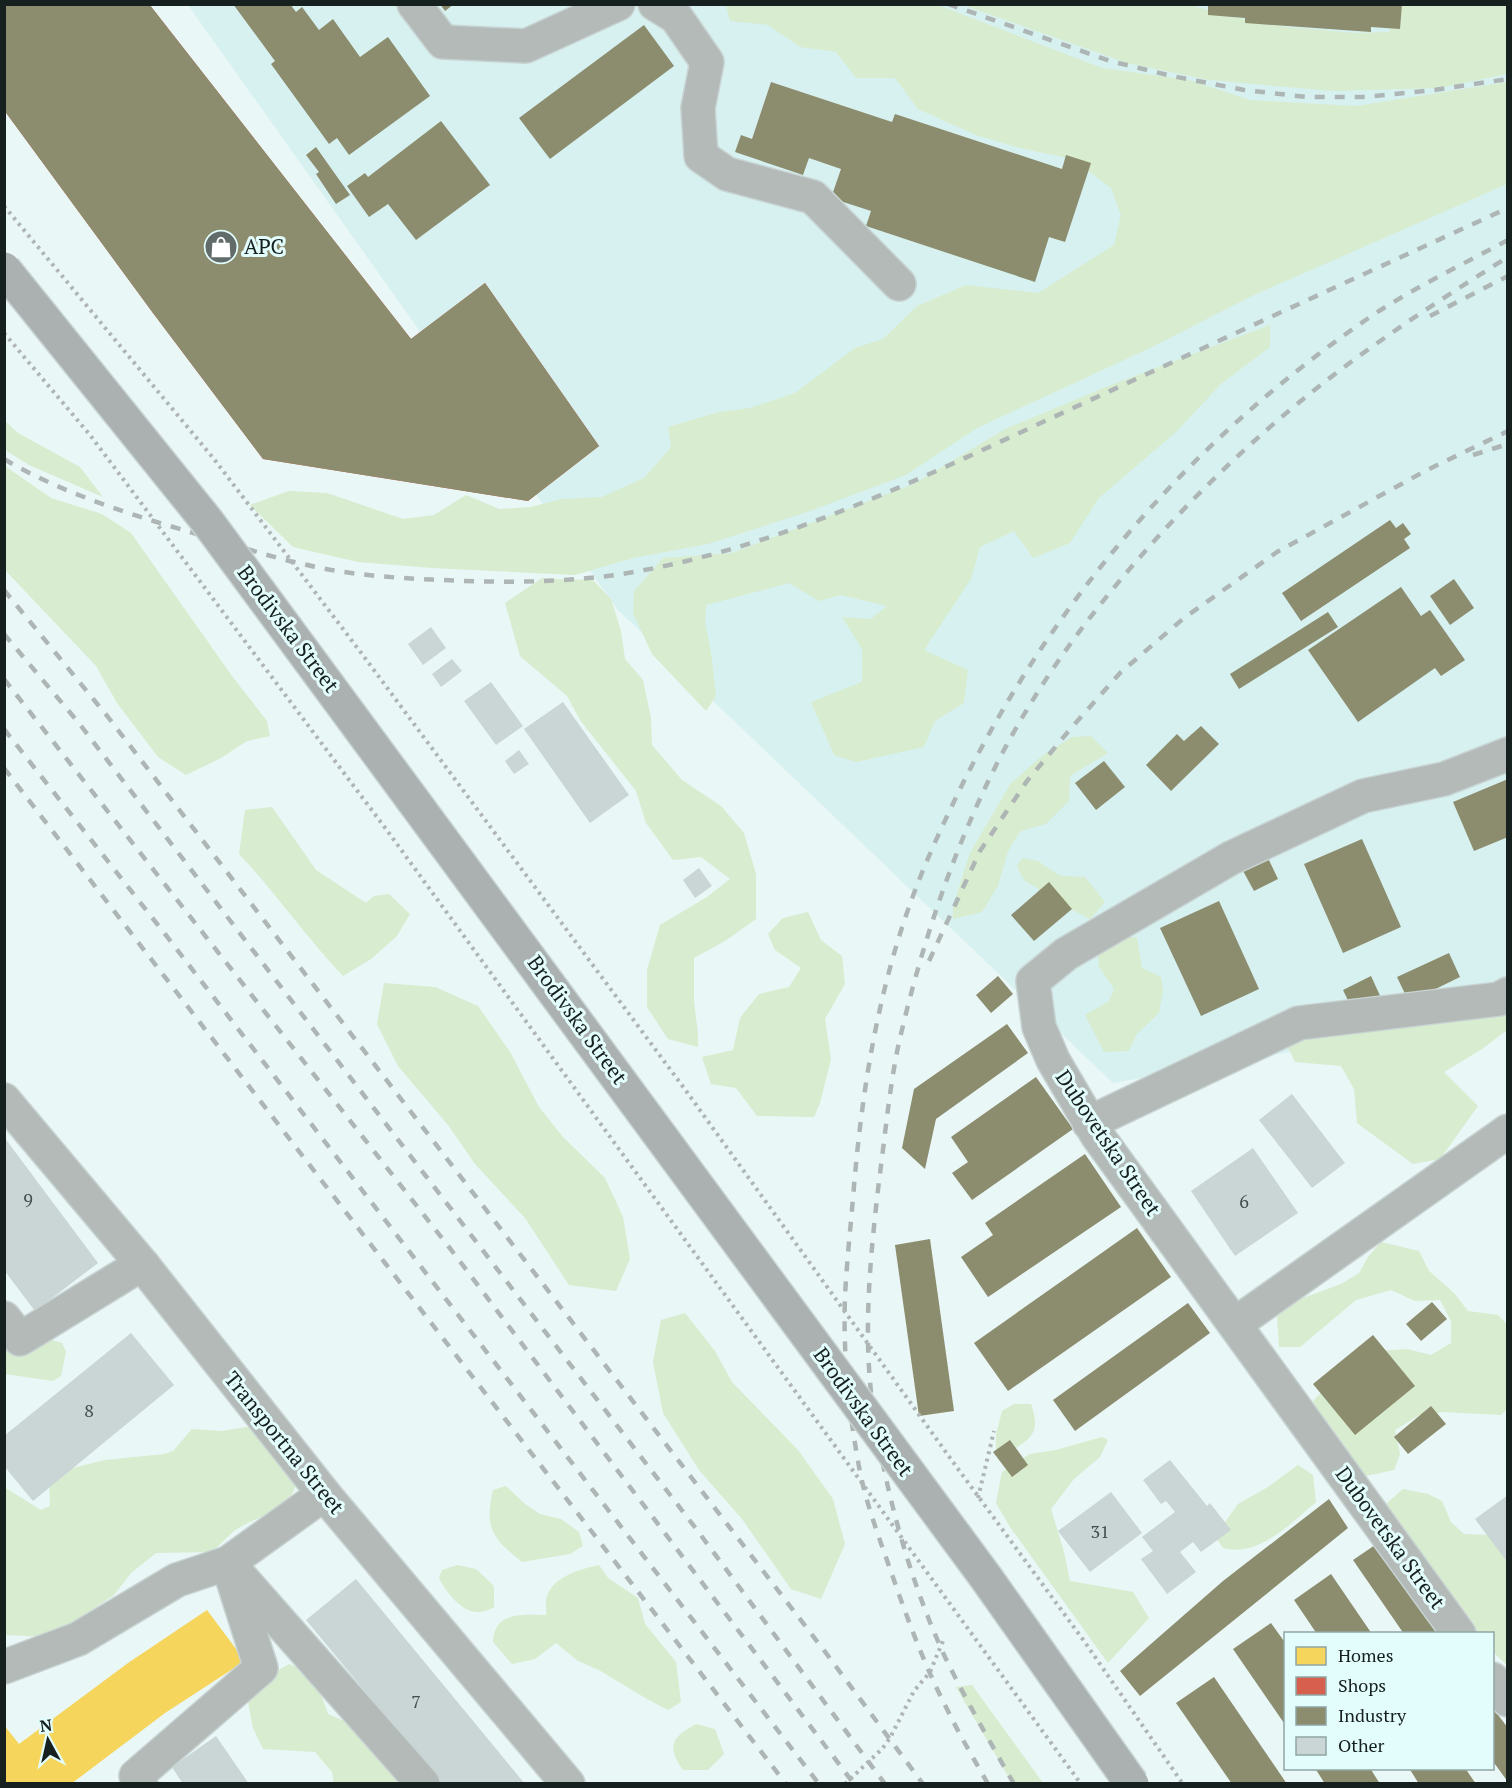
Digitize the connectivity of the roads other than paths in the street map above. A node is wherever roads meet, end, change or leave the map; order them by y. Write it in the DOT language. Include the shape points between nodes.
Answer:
graph roads {
  1 [pos="414,4"];
  2 [pos="618,4"];
  3 [pos="655,4"];
  4 [pos="4,269"];
  5 [pos="899,284"];
  6 [pos="1508,754"];
  7 [pos="1508,994"];
  8 [pos="4,1100"];
  9 [pos="1089,1123"];
  10 [pos="1508,1131"];
  11 [pos="142,1264"];
  12 [pos="4,1318"];
  13 [pos="1235,1324"];
  14 [pos="324,1494"];
  15 [pos="228,1563"];
  16 [pos="1458,1632"];
  17 [pos="5,1667"];
  18 [pos="1494,1682"];
  19 [pos="1508,1700"];
  20 [pos="141,1784"];
  21 [pos="423,1784"];
  22 [pos="568,1784"];
  23 [pos="1132,1784"];
  1 -- 2 [label="street" via="443,42 526,46"];
  3 -- 5 [label="street" via="676,17 707,62 698,108 701,156 727,174 813,197"];
  4 -- 23 [label="main road, Brodivska Street, bridge" via="207,521 987,1579"];
  6 -- 9 [label="street, Dubovetska Street" via="1444,779 1363,796 1231,858 1066,954 1033,981 1039,1027"];
  7 -- 9 [label="street" via="1500,999 1299,1023"];
  8 -- 11 [label="street, Transportna Street"];
  9 -- 13 [label="street, Dubovetska Street"];
  10 -- 13 [label="street"];
  11 -- 12 [label="street" via="20,1339"];
  11 -- 14 [label="street, Transportna Street"];
  13 -- 16 [label="street, Dubovetska Street"];
  14 -- 15 [label="street"];
  14 -- 22 [label="street, Transportna Street"];
  15 -- 17 [label="street" via="177,1580 78,1639"];
  15 -- 20 [label="street" via="261,1668 136,1776"];
  15 -- 21 [label="street"];
  18 -- 19 [label="street"];
}
